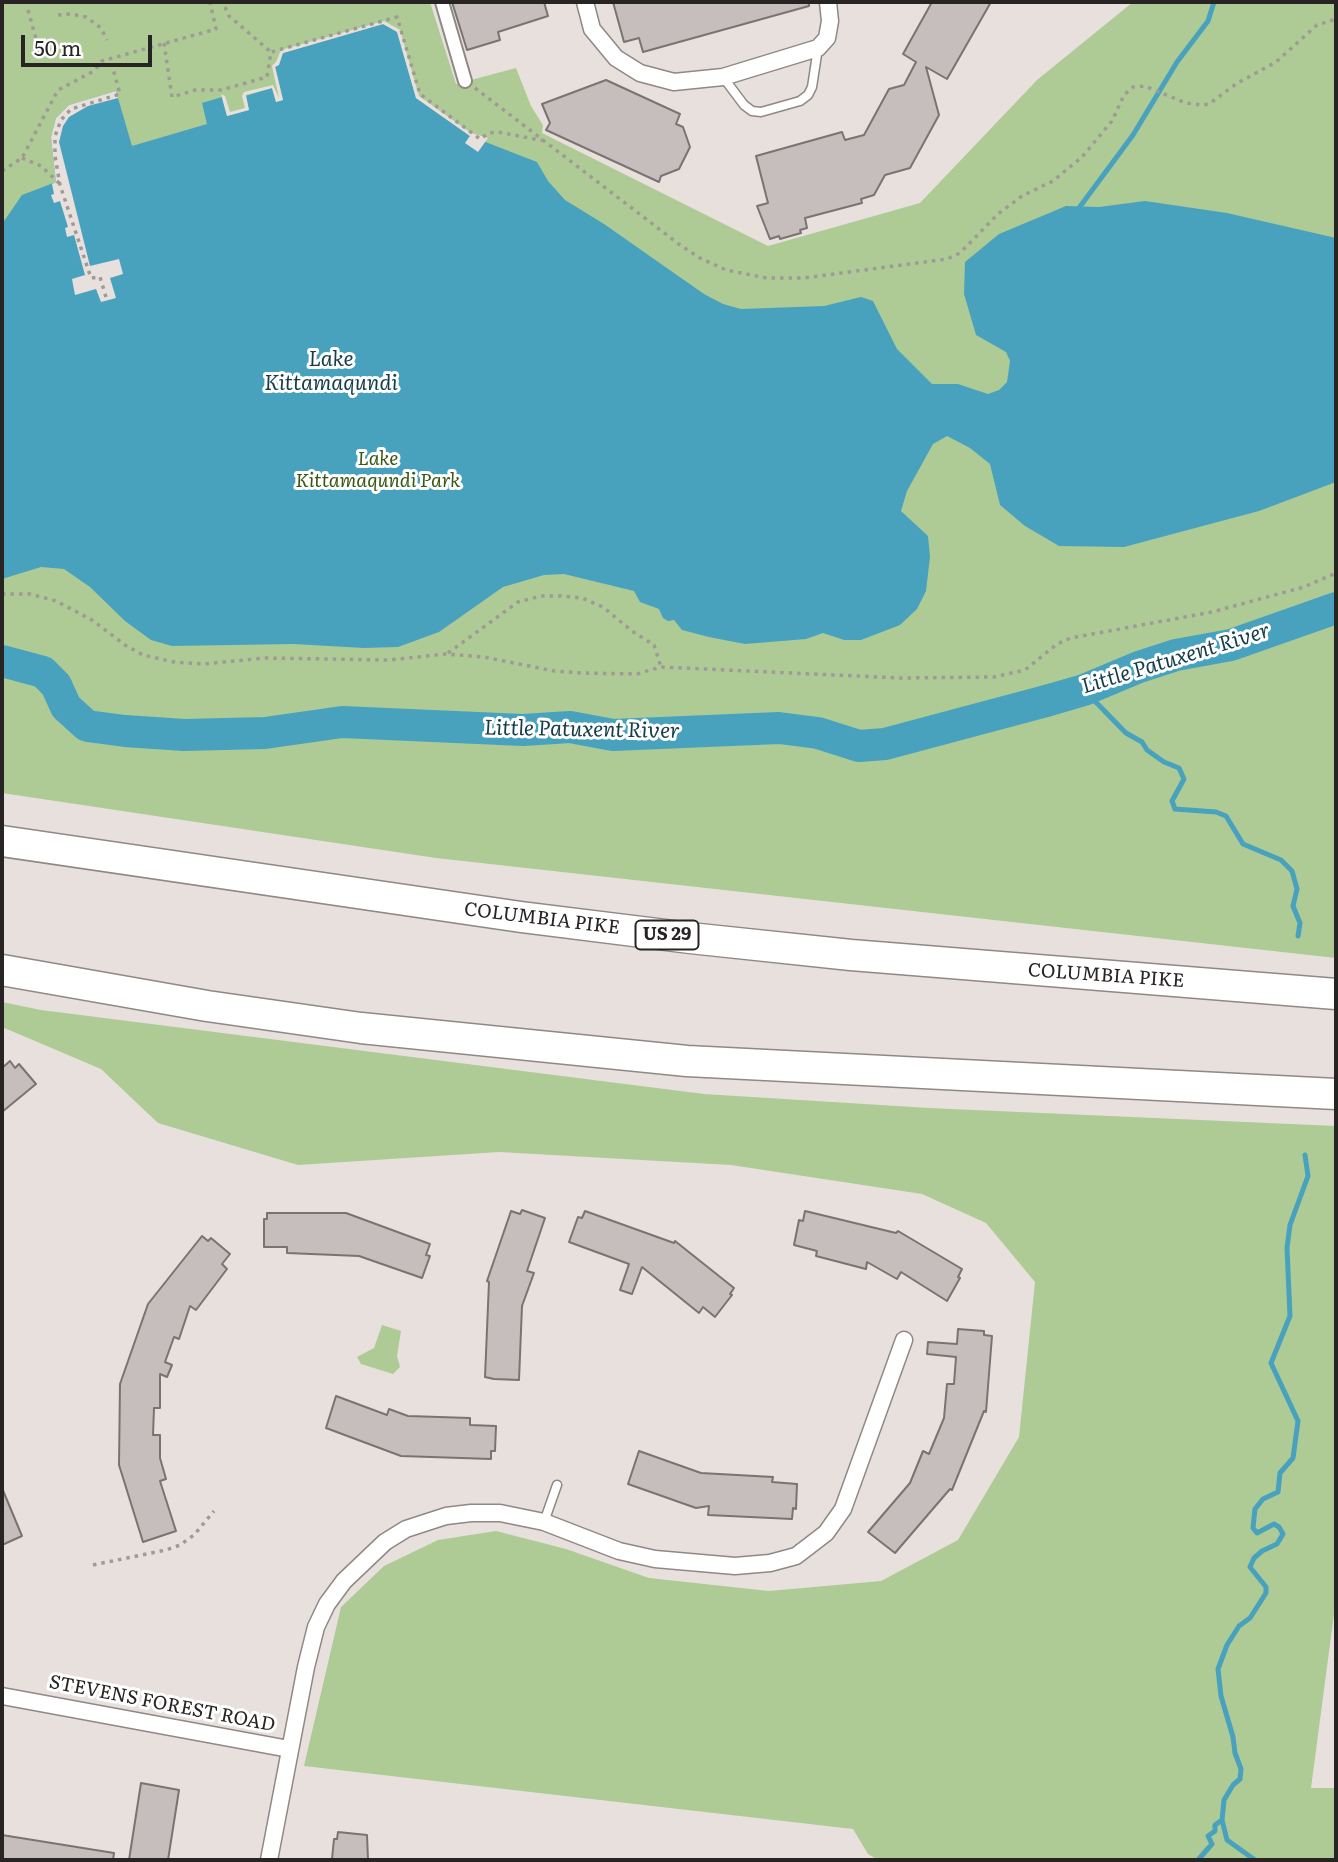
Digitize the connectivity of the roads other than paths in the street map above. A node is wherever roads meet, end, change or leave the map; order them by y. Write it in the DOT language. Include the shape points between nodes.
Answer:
graph roads {
  1 [pos="442,2"];
  2 [pos="584,2"];
  3 [pos="828,2"];
  4 [pos="818,48"];
  5 [pos="723,77"];
  6 [pos="465,81"];
  7 [pos="2,841"];
  8 [pos="2,970"];
  9 [pos="1336,994"];
  10 [pos="1336,1094"];
  11 [pos="904,1340"];
  12 [pos="557,1485"];
  13 [pos="544,1522"];
  14 [pos="2,1696"];
  15 [pos="289,1749"];
  16 [pos="269,1860"];
  1 -- 6 [label="street"];
  2 -- 5 [label="street" via="592,29 627,66 674,82"];
  3 -- 4 [label="street" via="827,38"];
  4 -- 5 [label="street"];
  4 -- 5 [label="lane" via="812,87 800,101 752,111"];
  7 -- 9 [label="highway, COLUMBIA PIKE / US 29" via="507,916 703,940"];
  8 -- 10 [label="highway" via="361,1028 687,1061"];
  11 -- 13 [label="street, STEVENS FOREST ROAD" via="843,1509 825,1533 796,1556 735,1566 655,1559"];
  12 -- 13 [label="lane"];
  13 -- 15 [label="street, STEVENS FOREST ROAD" via="500,1513 446,1516 406,1529 364,1560 338,1588 316,1627"];
  14 -- 15 [label="street, STEVENS FOREST ROAD"];
  15 -- 16 [label="street"];
}
